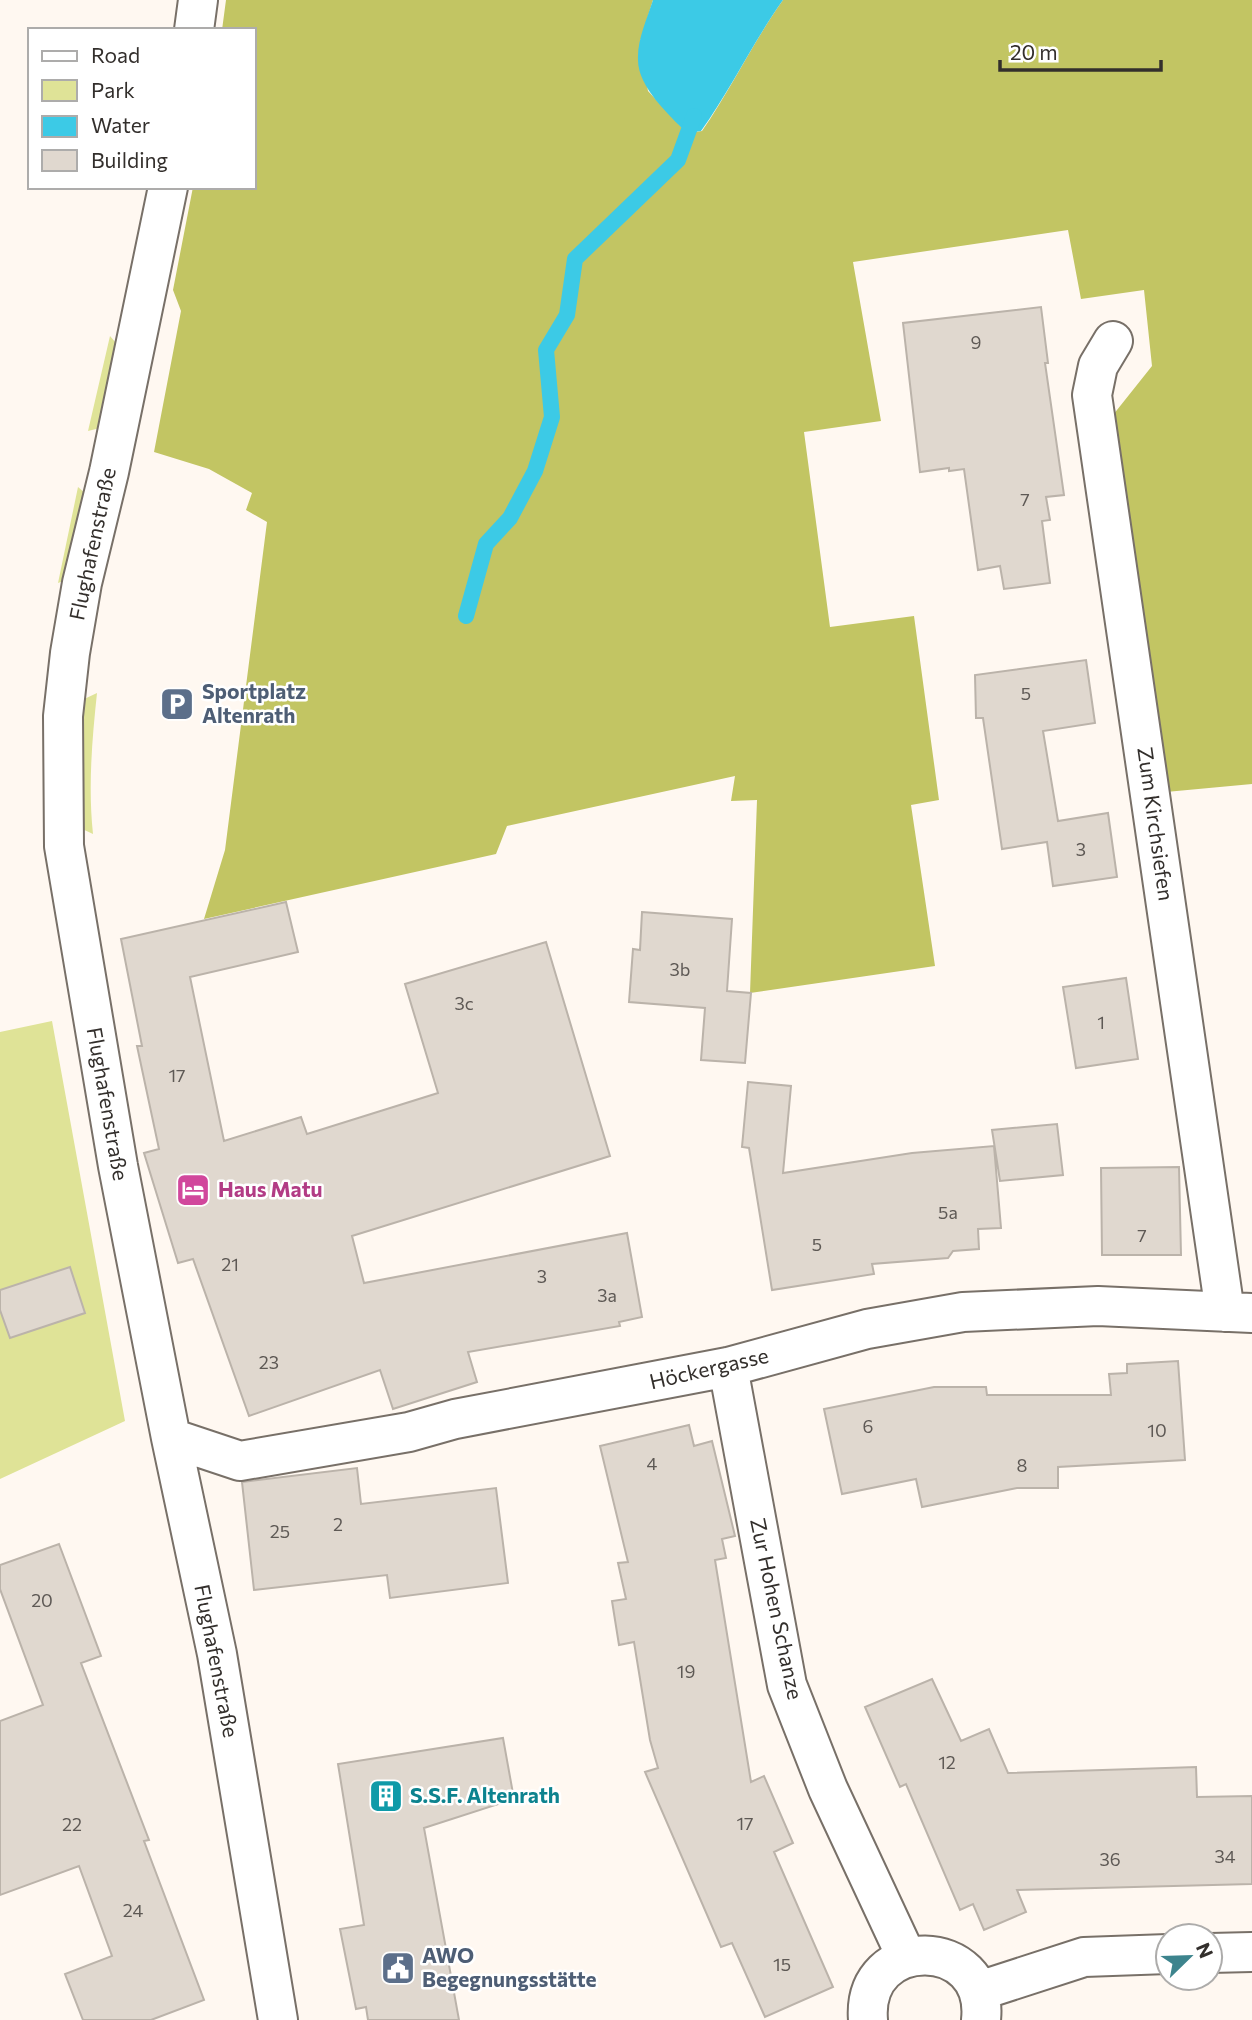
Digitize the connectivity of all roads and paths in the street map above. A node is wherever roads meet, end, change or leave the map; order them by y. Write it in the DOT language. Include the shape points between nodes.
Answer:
graph roads {
  1 [pos="198,0"];
  2 [pos="194,28"];
  3 [pos="168,189"];
  4 [pos="1113,341"];
  5 [pos="1239,1313"];
  6 [pos="728,1367"];
  7 [pos="171,1438"];
  8 [pos="1252,1952"];
  9 [pos="1224,1953"];
  10 [pos="1154,1954"];
  11 [pos="906,1956"];
  12 [pos="980,2006"];
  13 [pos="278,2020"];
  14 [pos="868,2020"];
  1 -- 2 [label="street"];
  3 -- 7 [label="street, Flughafenstraße" via="82,583 63,716 62,777 64,846 101,1077"];
  4 -- 5 [label="street, Zum Kirchsiefen" via="1098,366 1092,395"];
  5 -- 6 [label="street, Höckergasse" via="1098,1306 963,1312 867,1329"];
  6 -- 7 [label="street, Höckergasse" via="240,1461"];
  6 -- 11 [label="street, Zur Hohen Schanze" via="787,1685 828,1789"];
  7 -- 13 [label="street, Flughafenstraße" via="217,1654"];
  8 -- 9 [label="street"];
  10 -- 12 [label="street" via="1084,1957"];
  11 -- 12 [label="street" via="947,1958 966,1971"];
  11 -- 14 [label="street" via="883,1971 872,1988"];
}
